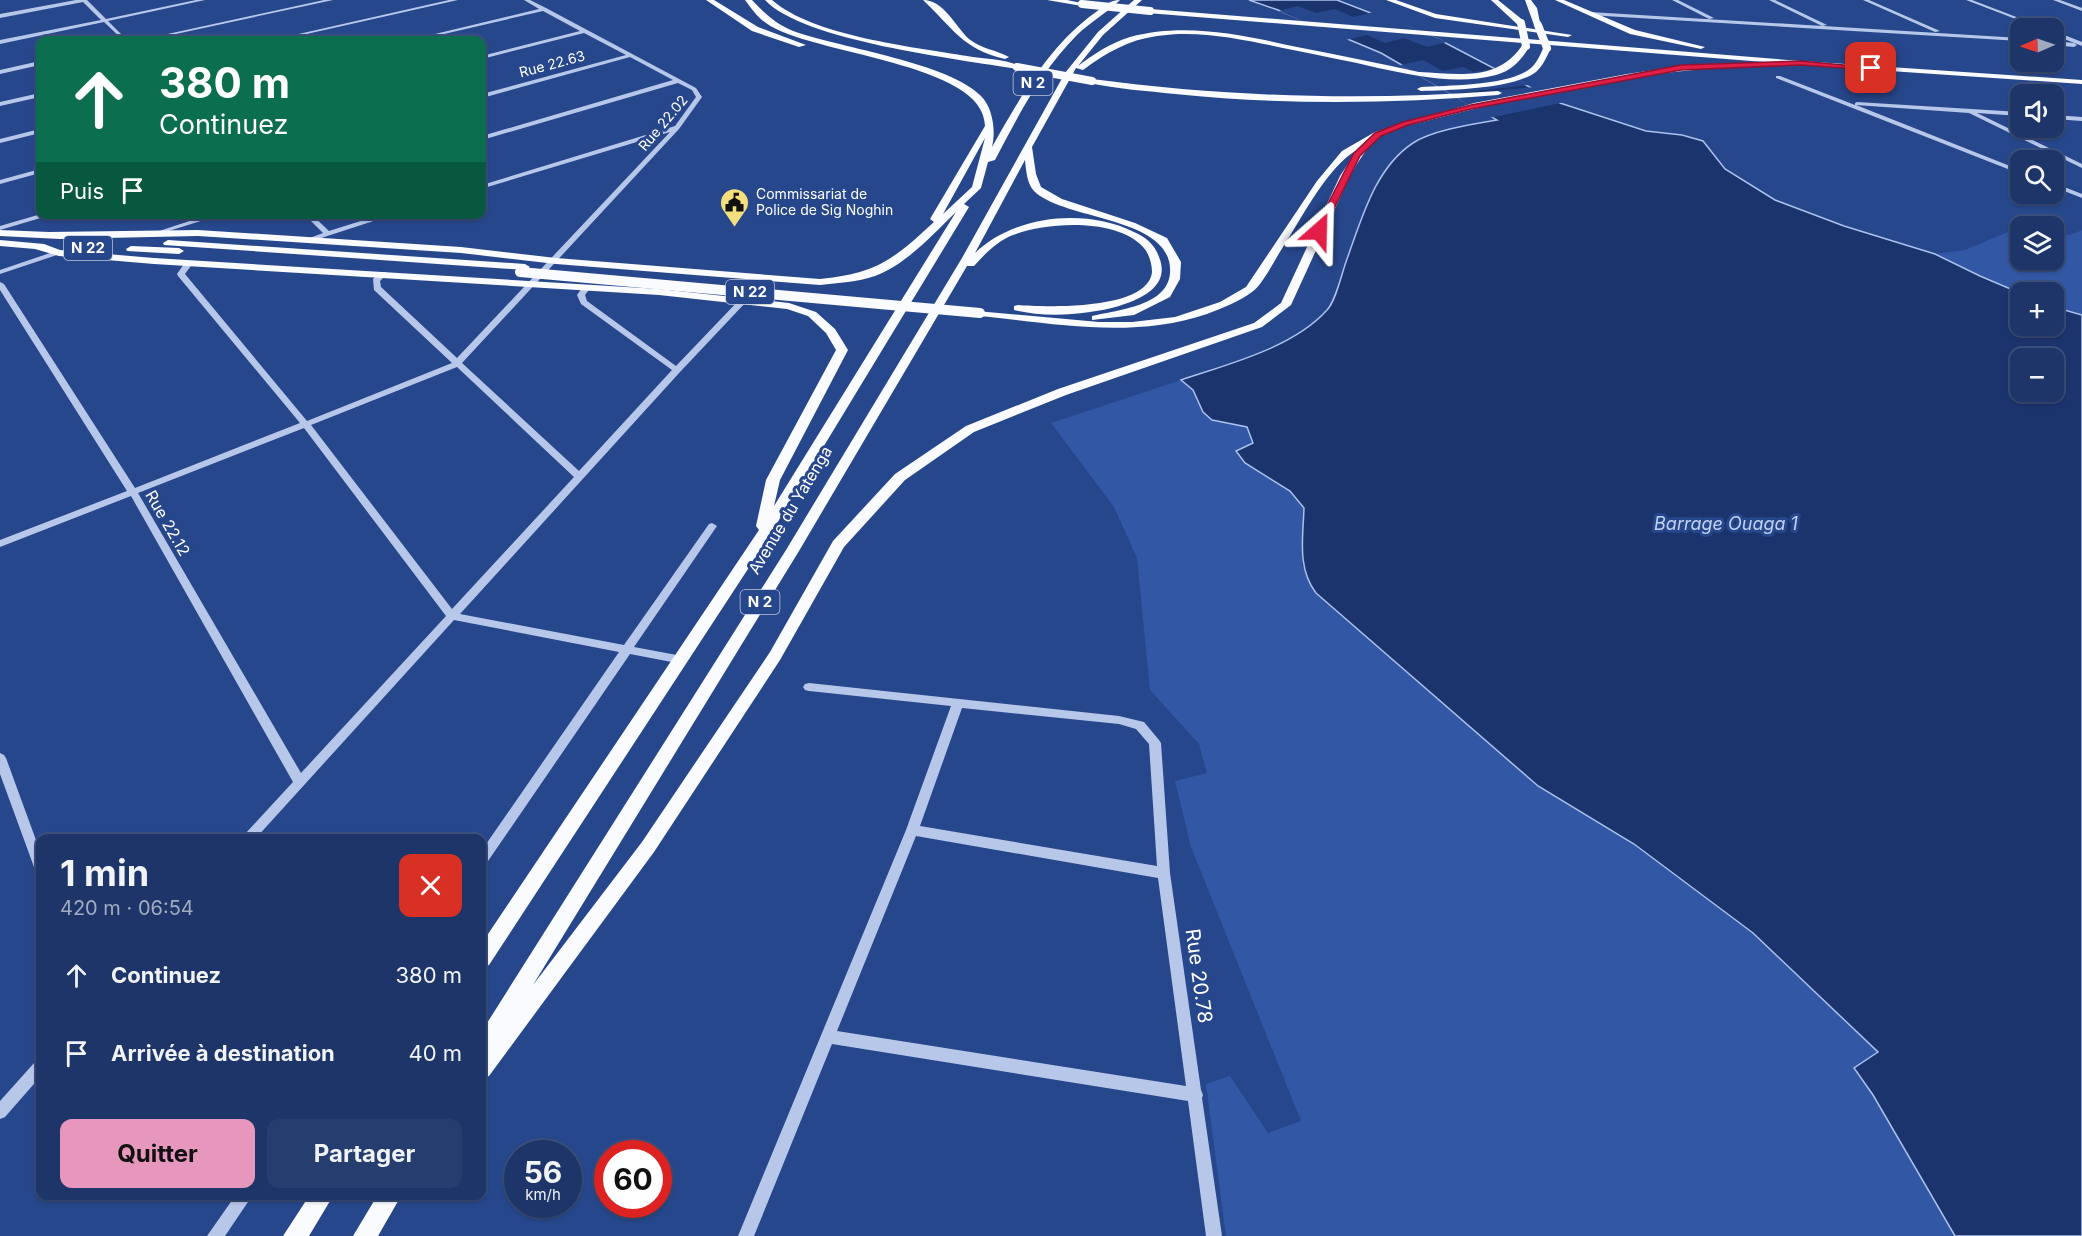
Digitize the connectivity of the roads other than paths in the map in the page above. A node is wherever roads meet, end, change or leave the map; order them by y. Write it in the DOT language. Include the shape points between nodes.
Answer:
graph roads {
  1 [pos="84,0"];
  2 [pos="203,0"];
  3 [pos="330,0"];
  4 [pos="456,0"];
  5 [pos="526,0"];
  6 [pos="709,0"];
  7 [pos="748,0"];
  8 [pos="768,0"];
  9 [pos="926,0"];
  10 [pos="1050,0"];
  11 [pos="1107,0"];
  12 [pos="1117,0"];
  13 [pos="1139,0"];
  14 [pos="1389,0"];
  15 [pos="1494,0"];
  16 [pos="1527,0"];
  17 [pos="1558,0"];
  18 [pos="1674,0"];
  19 [pos="1770,0"];
  20 [pos="1865,0"];
  21 [pos="1968,0"];
  22 [pos="2055,0"];
  23 [pos="544,9"];
  24 [pos="2082,10"];
  25 [pos="1590,14"];
  26 [pos="0,16"];
  27 [pos="2016,18"];
  28 [pos="105,20"];
  29 [pos="1717,21"];
  30 [pos="1829,27"];
  31 [pos="585,31"];
  32 [pos="1946,34"];
  33 [pos="121,36"];
  34 [pos="162,36"];
  35 [pos="294,36"];
  36 [pos="430,36"];
  37 [pos="2064,37"];
  38 [pos="1598,39"];
  39 [pos="2010,39"];
  40 [pos="0,42"];
  41 [pos="2064,44"];
  42 [pos="2082,45"];
  43 [pos="1701,47"];
  44 [pos="629,56"];
  45 [pos="486,57"];
  46 [pos="1801,63"];
  47 [pos="36,64"];
  48 [pos="1022,65"];
  49 [pos="0,72"];
  50 [pos="937,74"];
  51 [pos="2082,75"];
  52 [pos="1778,77"];
  53 [pos="1095,78"];
  54 [pos="677,81"];
  55 [pos="2082,82"];
  56 [pos="1063,84"];
  57 [pos="1538,91"];
  58 [pos="486,95"];
  59 [pos="36,96"];
  60 [pos="1848,103"];
  61 [pos="0,104"];
  62 [pos="1966,111"];
  63 [pos="2010,113"];
  64 [pos="2064,118"];
  65 [pos="989,119"];
  66 [pos="2082,120"];
  67 [pos="676,128"];
  68 [pos="36,132"];
  69 [pos="1378,134"];
  70 [pos="486,137"];
  71 [pos="0,141"];
  72 [pos="1029,149"];
  73 [pos="2082,166"];
  74 [pos="2010,168"];
  75 [pos="36,172"];
  76 [pos="0,182"];
  77 [pos="486,187"];
  78 [pos="976,188"];
  79 [pos="2064,189"];
  80 [pos="2082,196"];
  81 [pos="36,219"];
  82 [pos="204,219"];
  83 [pos="312,219"];
  84 [pos="376,219"];
  85 [pos="0,230"];
  86 [pos="328,234"];
  87 [pos="51,235"];
  88 [pos="148,236"];
  89 [pos="924,237"];
  90 [pos="309,240"];
  91 [pos="0,243"];
  92 [pos="35,246"];
  93 [pos="181,248"];
  94 [pos="59,253"];
  95 [pos="556,261"];
  96 [pos="189,263"];
  97 [pos="0,272"];
  98 [pos="383,274"];
  99 [pos="532,283"];
  100 [pos="0,284"];
  101 [pos="587,287"];
  102 [pos="948,289"];
  103 [pos="743,301"];
  104 [pos="982,309"];
  105 [pos="1042,320"];
  106 [pos="456,364"];
  107 [pos="677,370"];
  108 [pos="307,426"];
  109 [pos="579,477"];
  110 [pos="133,492"];
  111 [pos="712,526"];
  112 [pos="760,540"];
  113 [pos="0,544"];
  114 [pos="452,616"];
  115 [pos="627,650"];
  116 [pos="682,660"];
  117 [pos="809,687"];
  118 [pos="958,703"];
  119 [pos="0,758"];
  120 [pos="300,783"];
  121 [pos="912,830"];
  122 [pos="253,834"];
  123 [pos="486,854"];
  124 [pos="36,856"];
  125 [pos="1164,873"];
  126 [pos="486,953"];
  127 [pos="827,1036"];
  128 [pos="486,1043"];
  129 [pos="486,1064"];
  130 [pos="36,1072"];
  131 [pos="1196,1095"];
  132 [pos="0,1112"];
  133 [pos="241,1200"];
  134 [pos="319,1200"];
  135 [pos="388,1200"];
  136 [pos="215,1236"];
  137 [pos="295,1236"];
  138 [pos="365,1236"];
  139 [pos="746,1236"];
  140 [pos="1214,1236"];
  1 -- 26 [label="street"];
  1 -- 28 [label="street"];
  2 -- 28 [label="street"];
  3 -- 34 [label="street"];
  4 -- 35 [label="street"];
  5 -- 23 [label="street, Rue 22.02"];
  6 -- 50 [label="main road" via="755,30 781,39"];
  7 -- 50 [label="main road" via="769,22 792,33"];
  8 -- 48 [label="main road" via="787,16 824,29"];
  9 -- 48 [label="main road" via="968,41"];
  10 -- 46 [label="main road, bridge"];
  11 -- 38 [label="main road"];
  12 -- 78 [label="main road, Avenue du Yatenga / N 2" via="1072,34 1037,77"];
  13 -- 56 [label="main road, Avenue du Yatenga / N 2" via="1082,53"];
  14 -- 38 [label="main road" via="1455,20"];
  15 -- 56 [label="main road, bridge" via="1521,23 1526,46 1517,61 1501,70 1419,74 1214,33 1179,31 1116,42 1094,55"];
  16 -- 53 [label="main road, bridge" via="1547,48 1532,71 1514,78 1358,92 1286,92"];
  17 -- 25 [label="main road"];
  18 -- 29 [label="street"];
  19 -- 30 [label="street"];
  20 -- 32 [label="street"];
  21 -- 27 [label="street"];
  22 -- 24 [label="street"];
  23 -- 31 [label="street, Rue 22.02"];
  23 -- 36 [label="street"];
  25 -- 29 [label="street"];
  25 -- 43 [label="main road" via="1633,32"];
  28 -- 33 [label="street"];
  28 -- 40 [label="street"];
  29 -- 30 [label="street"];
  30 -- 32 [label="street"];
  31 -- 44 [label="street, Rue 22.02"];
  31 -- 45 [label="street"];
  32 -- 39 [label="street"];
  37 -- 42 [label="street"];
  38 -- 43 [label="main road"];
  41 -- 42 [label="street"];
  43 -- 51 [label="main road"];
  44 -- 54 [label="street, Rue 22.02"];
  44 -- 58 [label="street, Rue 22.63"];
  46 -- 55 [label="main road"];
  46 -- 57 [label="main road" via="1681,68"];
  47 -- 49 [label="street"];
  48 -- 53 [label="main road, bridge"];
  50 -- 65 [label="main road" via="980,98"];
  52 -- 60 [label="street"];
  53 -- 57 [label="main road" via="1204,95 1288,100 1393,100"];
  54 -- 67 [label="street, Rue 22.02" via="694,89 699,97"];
  54 -- 70 [label="street"];
  56 -- 72 [label="main road, Avenue du Yatenga / N 2"];
  57 -- 69 [label="main road"];
  59 -- 61 [label="street"];
  60 -- 62 [label="street"];
  60 -- 74 [label="street"];
  62 -- 63 [label="street"];
  62 -- 73 [label="street"];
  64 -- 66 [label="street"];
  65 -- 78 [label="main road" via="989,144"];
  65 -- 89 [label="main road" via="982,139"];
  67 -- 77 [label="street"];
  67 -- 95 [label="street, Rue 22.02"];
  68 -- 71 [label="street"];
  69 -- 105 [label="main road" via="1345,153 1320,183 1250,289 1224,304 1177,320 1132,326"];
  69 -- 129 [label="main road" via="1356,155 1286,305 1258,325 1062,392 970,429 900,477 838,544 775,656 648,846"];
  72 -- 102 [label="main road, Avenue du Yatenga / N 2"];
  72 -- 105 [label="main road" via="1030,174 1037,189 1163,240 1176,262 1175,279 1166,295 1130,313"];
  75 -- 76 [label="street"];
  78 -- 89 [label="main road"];
  78 -- 112 [label="main road, Avenue du Yatenga / N 2"];
  79 -- 80 [label="street"];
  81 -- 85 [label="street"];
  82 -- 88 [label="street"];
  83 -- 86 [label="street"];
  84 -- 86 [label="street"];
  85 -- 87 [label="main road, N 22"];
  86 -- 90 [label="street"];
  87 -- 88 [label="main road"];
  87 -- 93 [label="main road, N 22"];
  88 -- 90 [label="main road" via="198,233"];
  89 -- 95 [label="main road" via="873,273 820,282"];
  90 -- 95 [label="main road"];
  91 -- 92 [label="main road, N 22"];
  92 -- 93 [label="main road, N 22"];
  92 -- 94 [label="main road"];
  93 -- 104 [label="main road, N 22, bridge"];
  94 -- 96 [label="main road"];
  94 -- 97 [label="street"];
  95 -- 99 [label="street, Rue 22.02"];
  96 -- 98 [label="main road"];
  96 -- 108 [label="street" via="181,274"];
  98 -- 99 [label="main road"];
  98 -- 106 [label="street" via="376,281 376,288"];
  99 -- 101 [label="main road"];
  99 -- 106 [label="street, Rue 22.02"];
  100 -- 110 [label="street, Rue 22.12"];
  101 -- 103 [label="main road"];
  101 -- 107 [label="street" via="581,295 584,302"];
  102 -- 104 [label="main road" via="984,249 1008,234 1053,223 1086,222 1121,230 1145,243 1156,260 1157,274 1150,287 1125,302 1092,309"];
  102 -- 128 [label="main road, Avenue du Yatenga / N 2" via="792,551"];
  103 -- 107 [label="street"];
  103 -- 112 [label="main road" via="789,306 812,314 831,331 842,350 773,480"];
  104 -- 105 [label="main road"];
  106 -- 108 [label="street"];
  106 -- 109 [label="street"];
  107 -- 109 [label="street"];
  108 -- 110 [label="street"];
  108 -- 114 [label="street"];
  109 -- 114 [label="street"];
  110 -- 113 [label="street"];
  110 -- 120 [label="street, Rue 22.12"];
  111 -- 115 [label="street"];
  112 -- 116 [label="main road, Avenue du Yatenga / N 2"];
  114 -- 115 [label="street"];
  114 -- 120 [label="street"];
  115 -- 116 [label="street"];
  115 -- 123 [label="street"];
  116 -- 126 [label="main road, Avenue du Yatenga / N 2"];
  117 -- 118 [label="street"];
  118 -- 121 [label="street"];
  118 -- 125 [label="street, Rue 20.78" via="1140,725 1155,743"];
  119 -- 124 [label="street"];
  120 -- 122 [label="street"];
  121 -- 125 [label="street"];
  121 -- 127 [label="street"];
  125 -- 131 [label="street, Rue 20.78"];
  127 -- 131 [label="street"];
  127 -- 139 [label="street"];
  130 -- 132 [label="street"];
  131 -- 140 [label="street, Rue 20.78"];
  133 -- 136 [label="street"];
  134 -- 137 [label="main road"];
  135 -- 138 [label="main road"];
}
